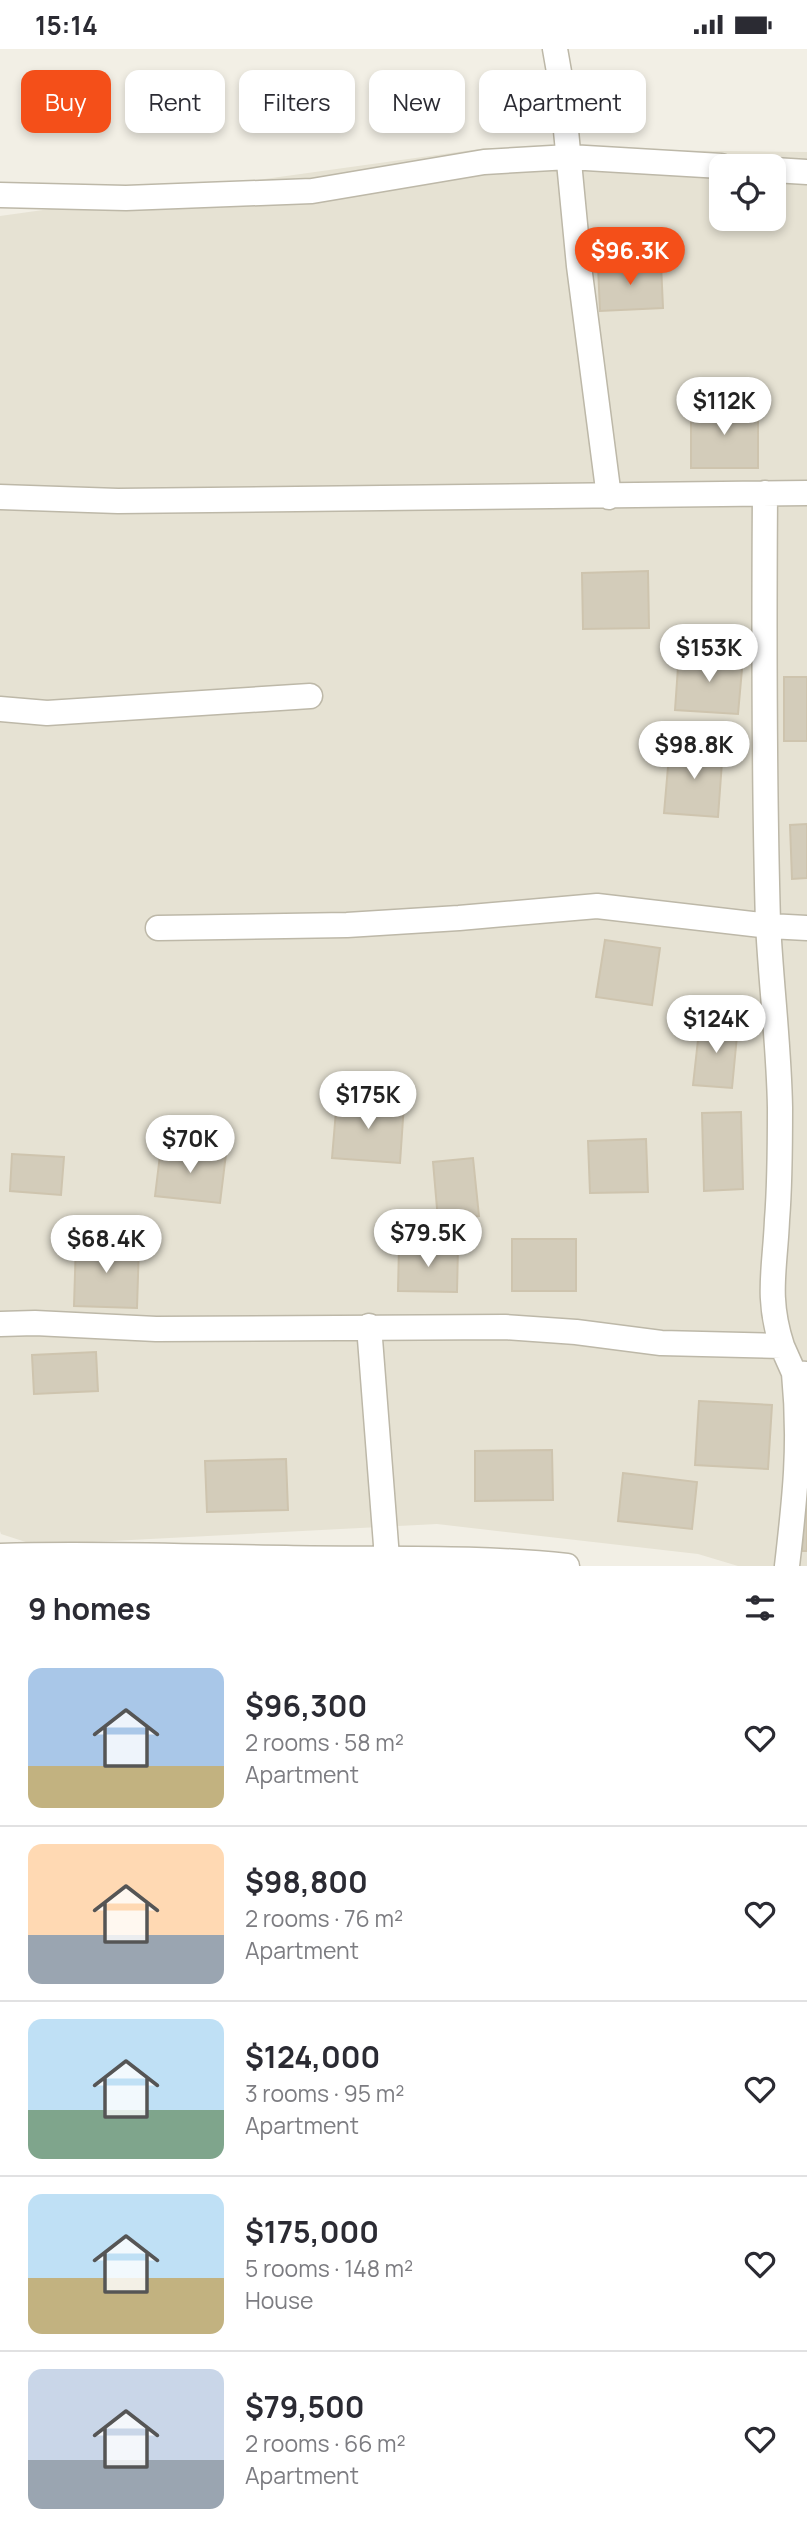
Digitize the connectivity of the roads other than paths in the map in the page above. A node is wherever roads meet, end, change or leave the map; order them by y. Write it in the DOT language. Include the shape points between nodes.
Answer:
graph roads {
  1 [pos="555,49"];
  2 [pos="569,157"];
  3 [pos="709,165"];
  4 [pos="786,171"];
  5 [pos="807,172"];
  6 [pos="0,195"];
  7 [pos="765,493"];
  8 [pos="807,493"];
  9 [pos="0,497"];
  10 [pos="609,497"];
  11 [pos="310,696"];
  12 [pos="0,709"];
  13 [pos="769,926"];
  14 [pos="158,928"];
  15 [pos="807,928"];
  16 [pos="0,1324"];
  17 [pos="369,1326"];
  18 [pos="782,1346"];
  19 [pos="800,1373"];
  20 [pos="0,1556"];
  21 [pos="387,1558"];
  22 [pos="567,1566"];
  23 [pos="787,1566"];
  1 -- 2 [label="street"];
  2 -- 3 [label="street"];
  2 -- 6 [label="street" via="484,162 312,191 126,198"];
  2 -- 10 [label="street"];
  4 -- 5 [label="street"];
  7 -- 8 [label="street"];
  7 -- 10 [label="street"];
  7 -- 13 [label="street"];
  9 -- 10 [label="street" via="118,501"];
  11 -- 12 [label="street" via="47,713"];
  13 -- 14 [label="street" via="597,906 347,925"];
  13 -- 15 [label="street"];
  13 -- 18 [label="street" via="780,1113 771,1290"];
  16 -- 17 [label="street" via="184,1329"];
  17 -- 18 [label="street" via="505,1327 661,1343"];
  17 -- 21 [label="street"];
  18 -- 19 [label="street"];
  19 -- 23 [label="street" via="797,1486"];
  20 -- 21 [label="street" via="98,1553"];
  21 -- 22 [label="street"];
}
